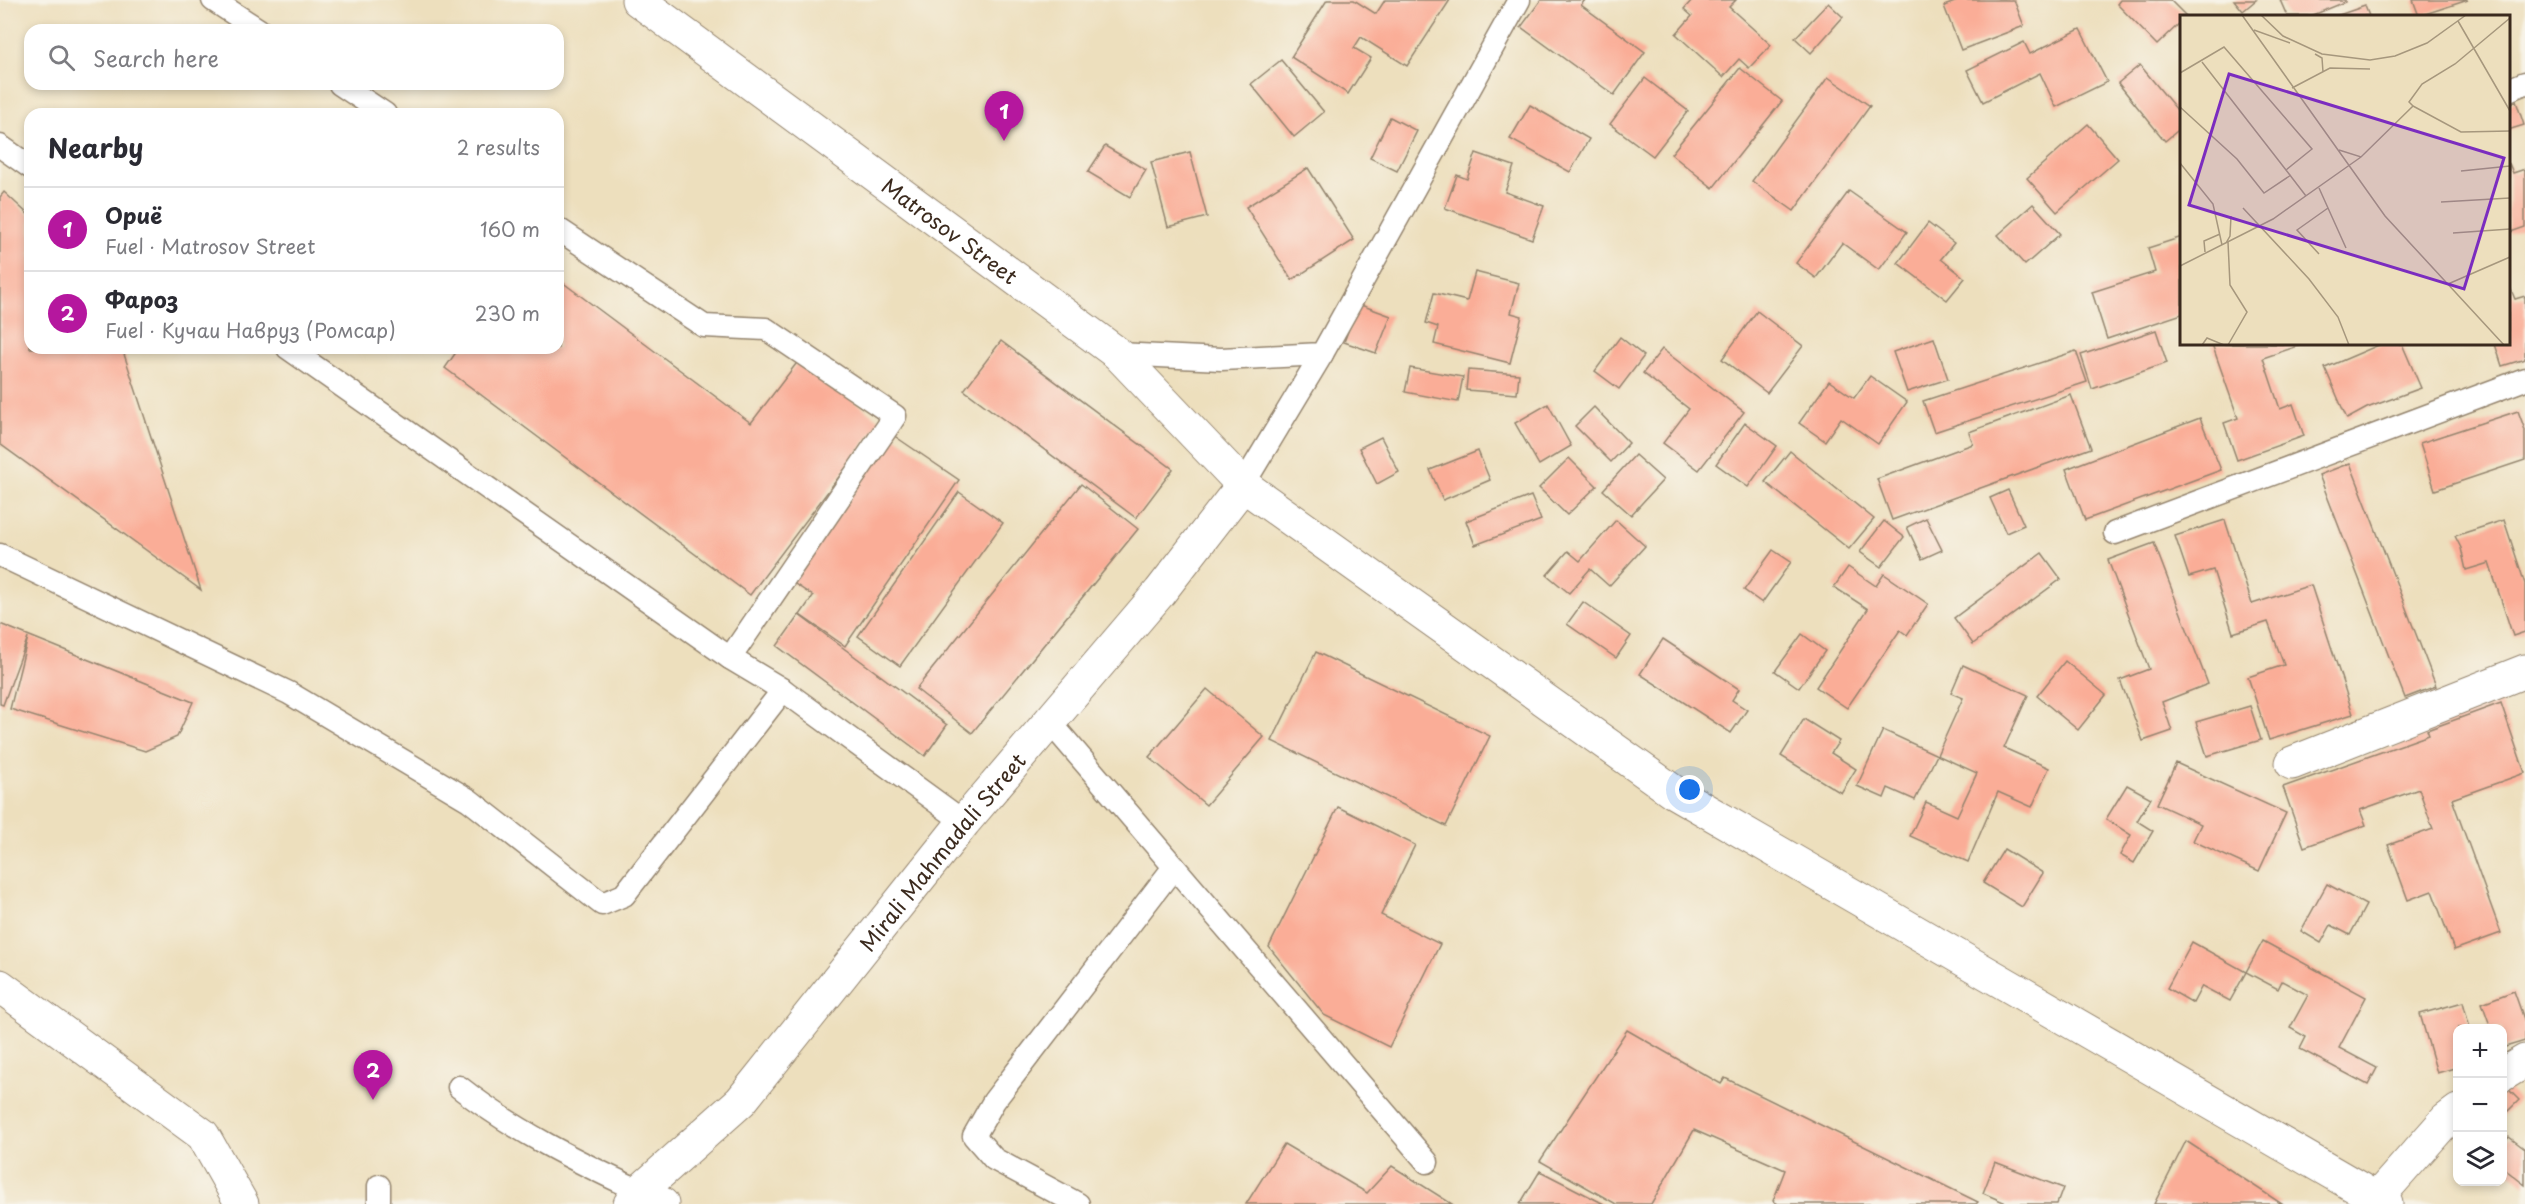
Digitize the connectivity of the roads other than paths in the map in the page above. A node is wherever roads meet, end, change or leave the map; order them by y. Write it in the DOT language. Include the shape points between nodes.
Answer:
graph roads {
  1 [pos="213,0"];
  2 [pos="638,0"];
  3 [pos="1519,0"];
  4 [pos="249,24"];
  5 [pos="2525,83"];
  6 [pos="2510,89"];
  7 [pos="349,90"];
  8 [pos="376,108"];
  9 [pos="0,146"];
  10 [pos="24,163"];
  11 [pos="564,233"];
  12 [pos="297,354"];
  13 [pos="1118,354"];
  14 [pos="1322,354"];
  15 [pos="2525,379"];
  16 [pos="1243,485"];
  17 [pos="2115,533"];
  18 [pos="0,555"];
  19 [pos="730,658"];
  20 [pos="2525,671"];
  21 [pos="783,690"];
  22 [pos="1050,722"];
  23 [pos="2292,762"];
  24 [pos="963,822"];
  25 [pos="1174,867"];
  26 [pos="0,986"];
  27 [pos="2525,1061"];
  28 [pos="2507,1072"];
  29 [pos="459,1087"];
  30 [pos="2453,1114"];
  31 [pos="1427,1162"];
  32 [pos="644,1200"];
  33 [pos="2381,1201"];
  34 [pos="242,1204"];
  35 [pos="1078,1204"];
  1 -- 4 [label="lane"];
  2 -- 13 [label="street, Matrosov Street"];
  3 -- 14 [label="lane"];
  5 -- 6 [label="lane"];
  7 -- 8 [label="lane"];
  9 -- 10 [label="lane"];
  11 -- 19 [label="lane" via="704,326 766,329 895,416"];
  12 -- 19 [label="lane"];
  13 -- 14 [label="lane" via="1221,358"];
  13 -- 16 [label="street, Matrosov Street"];
  14 -- 16 [label="lane"];
  15 -- 17 [label="lane"];
  16 -- 22 [label="street, Mirali Mahmadali Street" via="1160,592"];
  16 -- 33 [label="street, Matrosov Street" via="1674,792"];
  18 -- 21 [label="lane" via="288,693 469,800 602,904 624,895"];
  19 -- 21 [label="lane"];
  20 -- 23 [label="street"];
  21 -- 24 [label="lane"];
  22 -- 24 [label="street, Mirali Mahmadali Street"];
  22 -- 25 [label="lane"];
  24 -- 32 [label="street, Mirali Mahmadali Street" via="741,1101"];
  25 -- 31 [label="lane"];
  25 -- 35 [label="lane" via="994,1101 974,1136 994,1159"];
  26 -- 34 [label="street" via="203,1135"];
  27 -- 28 [label="street"];
  29 -- 32 [label="lane" via="536,1140"];
  30 -- 33 [label="street"];
}
